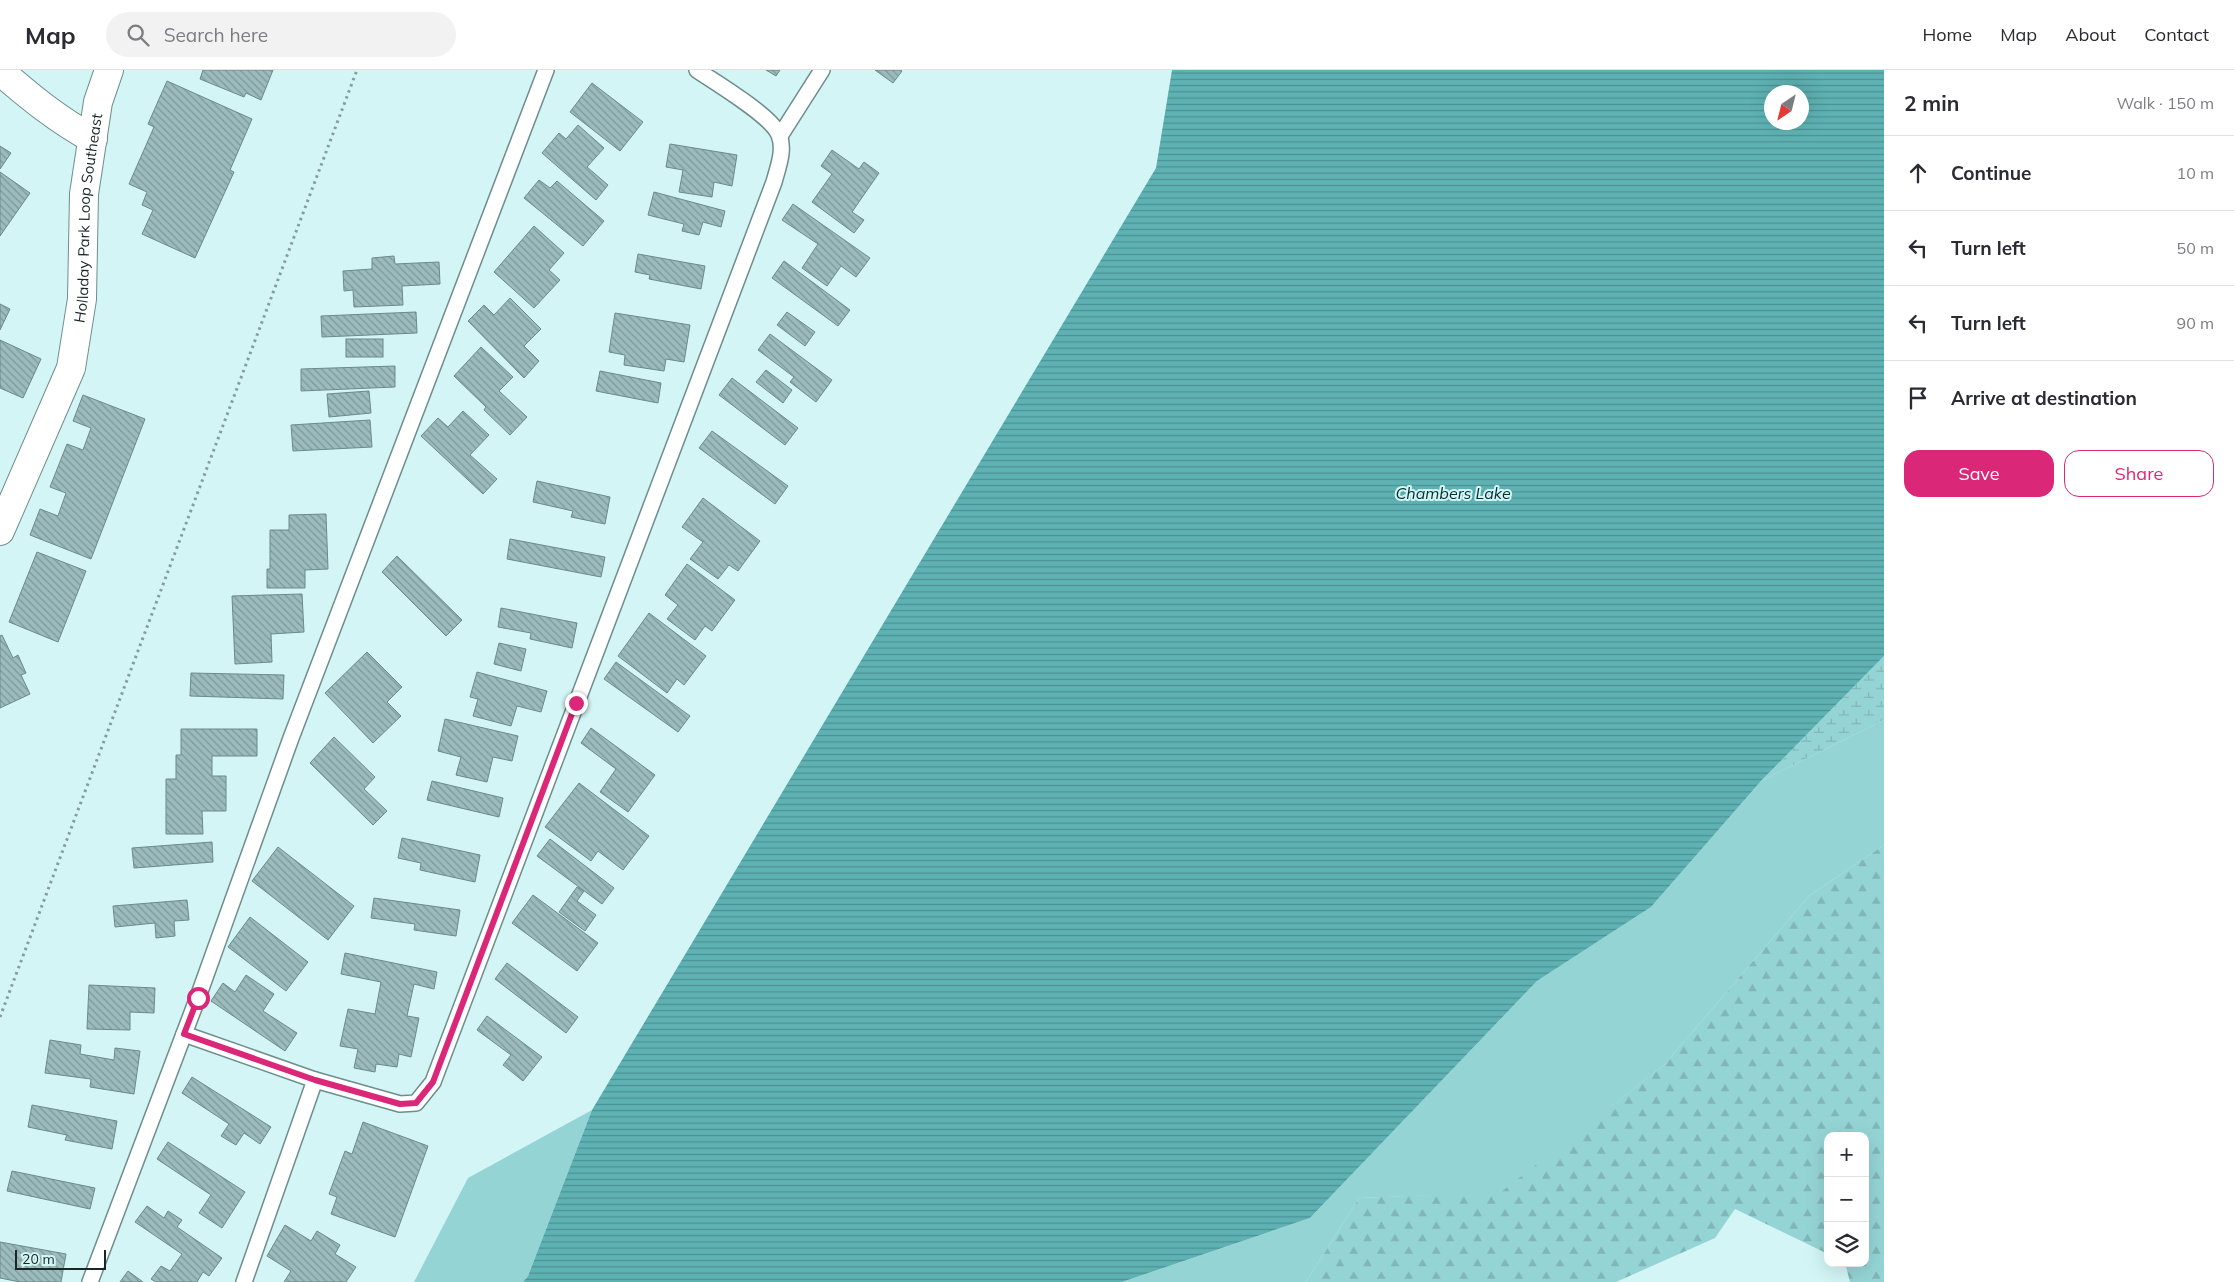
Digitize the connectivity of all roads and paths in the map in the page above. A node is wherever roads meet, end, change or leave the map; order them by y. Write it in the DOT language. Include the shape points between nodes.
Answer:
graph roads {
  1 [pos="109,70"];
  2 [pos="357,70"];
  3 [pos="546,70"];
  4 [pos="697,70"];
  5 [pos="822,70"];
  6 [pos="0,71"];
  7 [pos="780,136"];
  8 [pos="93,139"];
  9 [pos="0,531"];
  10 [pos="0,1017"];
  11 [pos="184,1034"];
  12 [pos="315,1080"];
  13 [pos="90,1282"];
  14 [pos="244,1282"];
  1 -- 8 [label="street, Holladay Park Loop Southeast" via="98,102"];
  2 -- 10 [label="path"];
  3 -- 11 [label="lane" via="295,729"];
  4 -- 7 [label="lane" via="769,120"];
  5 -- 7 [label="lane"];
  6 -- 8 [label="street" via="64,124"];
  7 -- 12 [label="lane" via="781,158 774,182 433,1082 416,1103 400,1104"];
  8 -- 9 [label="street, Holladay Park Loop Southeast" via="84,194 82,299 71,368"];
  11 -- 12 [label="lane"];
  11 -- 13 [label="lane"];
  12 -- 14 [label="lane"];
}
